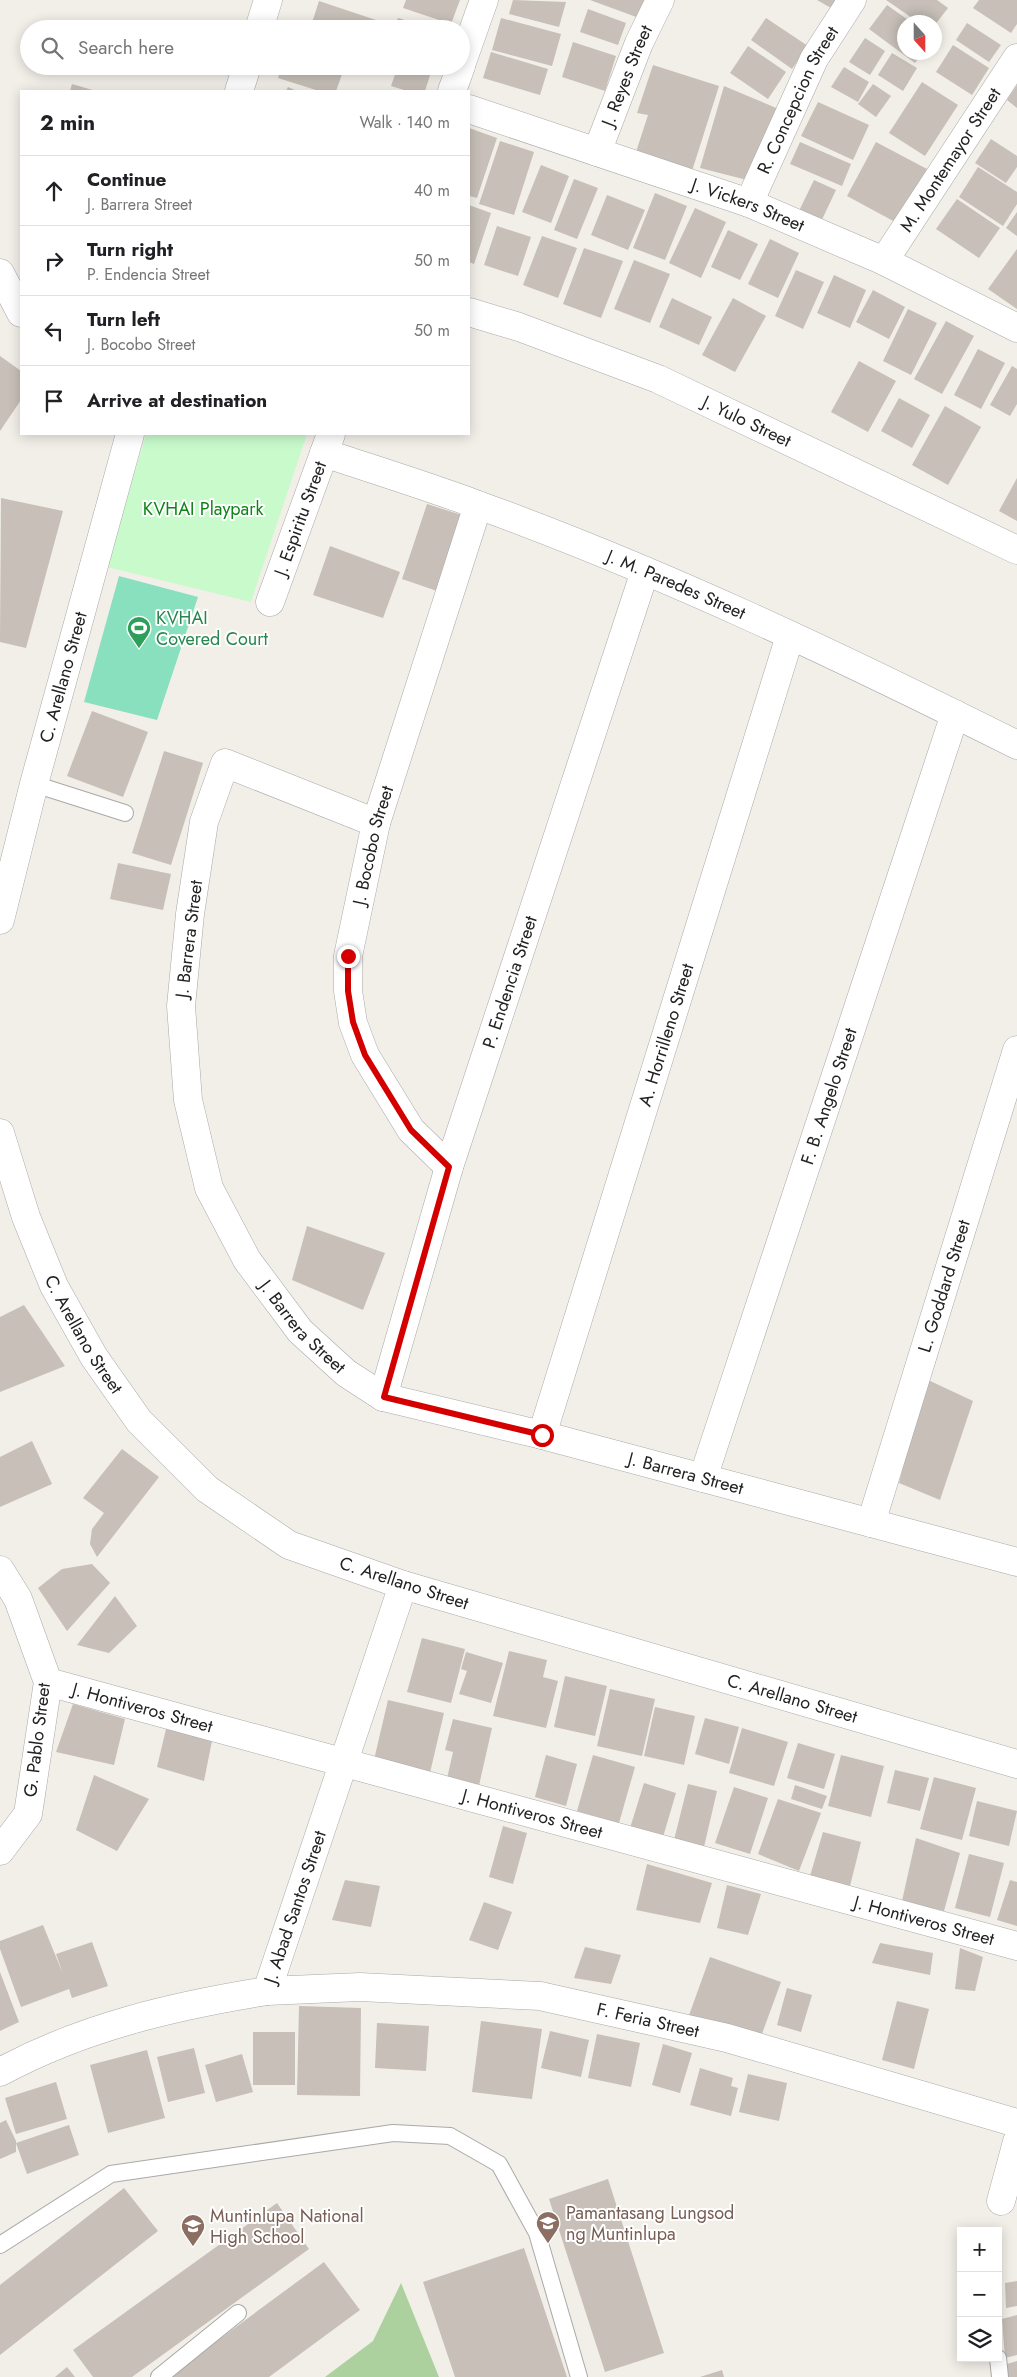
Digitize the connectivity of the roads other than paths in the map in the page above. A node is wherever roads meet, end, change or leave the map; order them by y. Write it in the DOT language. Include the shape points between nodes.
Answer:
graph roads {
  1 [pos="268,0"];
  2 [pos="484,0"];
  3 [pos="660,0"];
  4 [pos="852,0"];
  5 [pos="262,20"];
  6 [pos="470,40"];
  7 [pos="1017,58"];
  8 [pos="244,75"];
  9 [pos="458,75"];
  10 [pos="239,90"];
  11 [pos="452,90"];
  12 [pos="470,109"];
  13 [pos="597,152"];
  14 [pos="749,203"];
  15 [pos="884,261"];
  16 [pos="0,273"];
  17 [pos="20,311"];
  18 [pos="470,312"];
  19 [pos="1017,328"];
  20 [pos="130,435"];
  21 [pos="327,443"];
  22 [pos="478,505"];
  23 [pos="1017,550"];
  24 [pos="645,571"];
  25 [pos="270,602"];
  26 [pos="790,636"];
  27 [pos="955,714"];
  28 [pos="1017,745"];
  29 [pos="34,784"];
  30 [pos="126,813"];
  31 [pos="376,823"];
  32 [pos="0,920"];
  33 [pos="1017,1050"];
  34 [pos="0,1133"];
  35 [pos="449,1167"];
  36 [pos="384,1397"];
  37 [pos="542,1435"];
  38 [pos="704,1478"];
  39 [pos="872,1523"];
  40 [pos="1017,1562"];
  41 [pos="0,1570"];
  42 [pos="403,1585"];
  43 [pos="48,1682"];
  44 [pos="344,1762"];
  45 [pos="1017,1764"];
  46 [pos="0,1851"];
  47 [pos="1017,1946"];
  48 [pos="267,1991"];
  49 [pos="0,2072"];
  50 [pos="1017,2123"];
  51 [pos="1017,2142"];
  52 [pos="1001,2201"];
  53 [pos="0,2245"];
  54 [pos="238,2313"];
  55 [pos="998,2362"];
  56 [pos="159,2377"];
  57 [pos="580,2377"];
  58 [pos="1000,2377"];
  1 -- 5 [label="street"];
  2 -- 6 [label="street"];
  3 -- 13 [label="street, J. Reyes Street" via="639,43"];
  4 -- 14 [label="street, R. Concepcion Street" via="814,59"];
  7 -- 15 [label="street, M. Montemayor Street"];
  8 -- 10 [label="street"];
  9 -- 11 [label="street"];
  12 -- 13 [label="street, J. Vickers Street"];
  13 -- 14 [label="street, J. Vickers Street"];
  14 -- 15 [label="street, J. Vickers Street"];
  15 -- 19 [label="street, J. Vickers Street"];
  16 -- 17 [label="street"];
  18 -- 23 [label="street, J. Yulo Street" via="519,327 658,379"];
  20 -- 29 [label="street, C. Arellano Street"];
  21 -- 22 [label="street, J. M. Paredes Street"];
  21 -- 25 [label="street, J. Espiritu Street"];
  22 -- 24 [label="street, J. M. Paredes Street"];
  22 -- 31 [label="street, J. Bocobo Street"];
  24 -- 26 [label="street, J. M. Paredes Street"];
  24 -- 35 [label="street, P. Endencia Street"];
  26 -- 27 [label="street, J. M. Paredes Street"];
  26 -- 37 [label="street, A. Horrilleno Street"];
  27 -- 28 [label="street, J. M. Paredes Street"];
  27 -- 38 [label="street, F. B. Angelo Street"];
  29 -- 30 [label="lane"];
  29 -- 32 [label="street, C. Arellano Street"];
  31 -- 35 [label="street, J. Bocobo Street" via="348,956 348,991 353,1022 365,1055 411,1130"];
  31 -- 36 [label="street, J. Barrera Street" via="225,763 204,822 181,1006 188,1100 209,1188 247,1260 300,1331 346,1373"];
  33 -- 39 [label="street, L. Goddard Street"];
  34 -- 42 [label="street, C. Arellano Street" via="26,1217 54,1286 94,1357 139,1421 207,1489 289,1545"];
  35 -- 36 [label="street, P. Endencia Street"];
  36 -- 37 [label="street, J. Barrera Street"];
  37 -- 38 [label="street, J. Barrera Street"];
  38 -- 39 [label="street, J. Barrera Street"];
  39 -- 40 [label="street, J. Barrera Street"];
  41 -- 43 [label="street, G. Pablo Street" via="18,1599"];
  42 -- 44 [label="street, J. Abad Santos Street"];
  42 -- 45 [label="street, C. Arellano Street"];
  43 -- 44 [label="street, J. Hontiveros Street"];
  43 -- 46 [label="street, G. Pablo Street" via="28,1814"];
  44 -- 47 [label="street, J. Hontiveros Street"];
  44 -- 48 [label="street, J. Abad Santos Street"];
  48 -- 49 [label="street, J. Abad Santos Street" via="202,2002 98,2029"];
  48 -- 50 [label="street, F. Feria Street" via="360,1987 540,1996 727,2038"];
  51 -- 52 [label="street"];
  53 -- 57 [label="lane" via="111,2174 393,2133 450,2136 499,2164 538,2233"];
  54 -- 56 [label="lane"];
  55 -- 58 [label="lane"];
}
